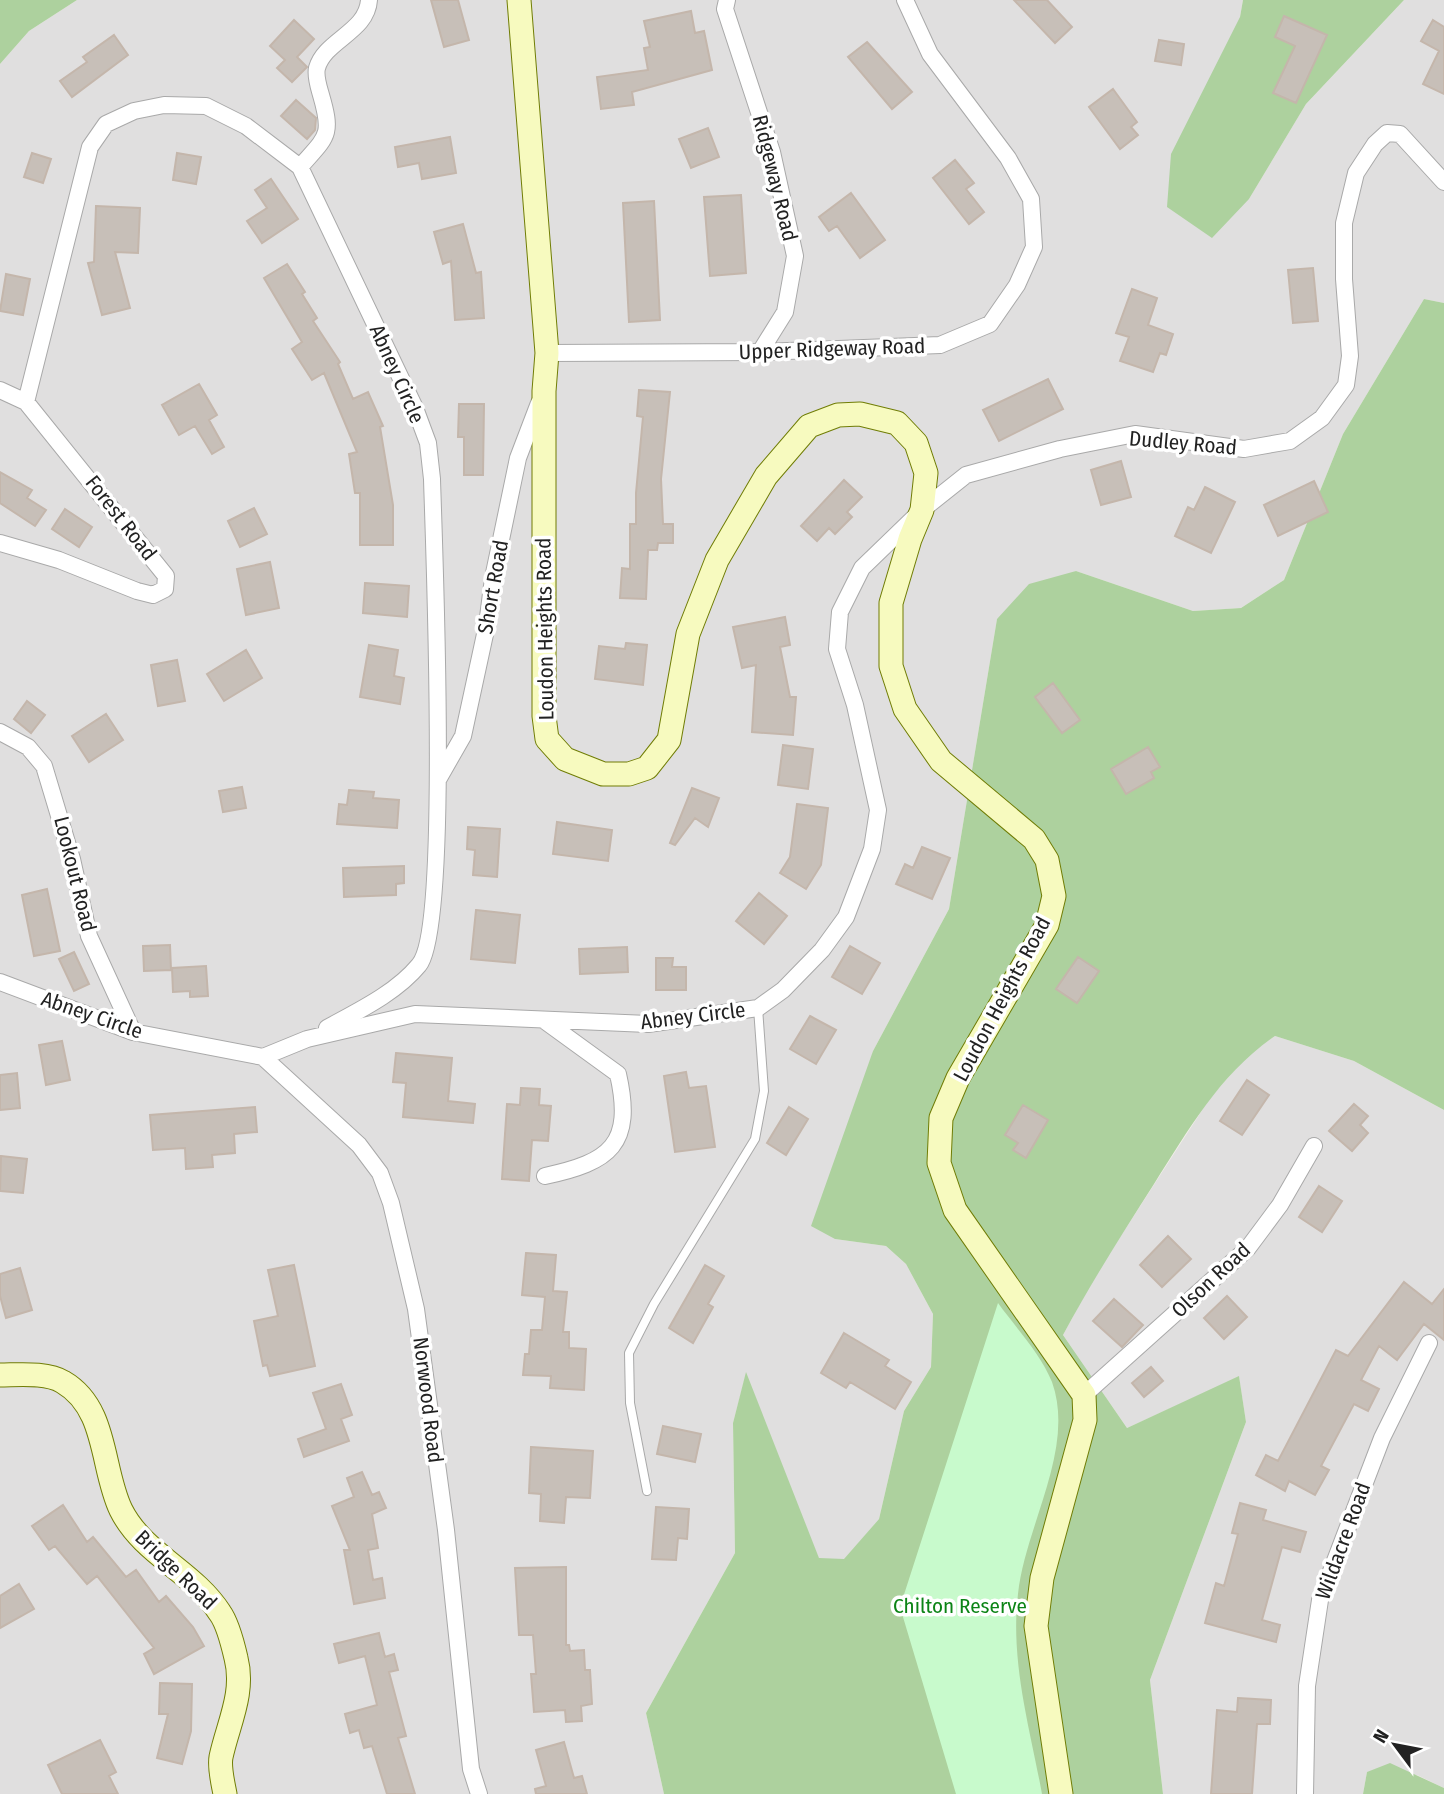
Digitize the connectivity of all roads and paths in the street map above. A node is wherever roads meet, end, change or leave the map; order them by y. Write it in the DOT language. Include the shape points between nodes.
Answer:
graph roads {
  1 [pos="369,0"];
  2 [pos="519,0"];
  3 [pos="727,0"];
  4 [pos="905,0"];
  5 [pos="300,167"];
  6 [pos="1444,182"];
  7 [pos="760,352"];
  8 [pos="547,354"];
  9 [pos="0,390"];
  10 [pos="544,391"];
  11 [pos="26,402"];
  12 [pos="922,510"];
  13 [pos="0,544"];
  14 [pos="0,732"];
  15 [pos="438,780"];
  16 [pos="0,982"];
  17 [pos="758,1008"];
  18 [pos="545,1021"];
  19 [pos="133,1032"];
  20 [pos="307,1039"];
  21 [pos="263,1058"];
  22 [pos="1314,1146"];
  23 [pos="545,1176"];
  24 [pos="1429,1343"];
  25 [pos="0,1375"];
  26 [pos="1084,1395"];
  27 [pos="647,1490"];
  28 [pos="225,1794"];
  29 [pos="479,1794"];
  30 [pos="1060,1794"];
  31 [pos="1305,1794"];
  1 -- 5 [label="street" via="361,21 317,68 330,125"];
  2 -- 8 [label="street, Loudon Heights Road"];
  3 -- 7 [label="street, Ridgeway Road" via="726,9 772,152 795,256 785,312"];
  4 -- 7 [label="street, Upper Ridgeway Road" via="930,54 1008,158 1031,199 1034,247 1017,285 990,324 940,345"];
  5 -- 11 [label="street, Abney Circle" via="246,126 206,106 164,105 134,111 106,124 90,146 79,183"];
  5 -- 15 [label="street, Abney Circle" via="428,443"];
  6 -- 12 [label="street, Dudley Road" via="1400,134 1387,133 1356,173 1344,223 1350,356 1346,384 1322,418 1290,441 1244,449 1135,434 966,475"];
  7 -- 8 [label="street, Upper Ridgeway Road"];
  8 -- 10 [label="street, Loudon Heights Road"];
  9 -- 11 [label="street, Forest Road"];
  10 -- 12 [label="street, Loudon Heights Road" via="547,739 565,759 603,775 647,768 669,740 688,634 717,560 766,476 809,426 838,415 860,414 897,423 916,443 926,473"];
  10 -- 15 [label="street, Short Road" via="518,458 463,736"];
  11 -- 13 [label="street, Forest Road" via="147,550 166,576 165,589 153,595 137,591 59,560"];
  12 -- 17 [label="street, Abney Circle" via="862,568 840,612 837,649 855,705 878,810 872,849 846,917 822,950"];
  12 -- 26 [label="street, Loudon Heights Road" via="891,603 891,666 905,709 941,761 1034,839 1047,860 1054,896 1047,925 941,1118 939,1163 955,1210"];
  14 -- 19 [label="street, Lookout Road" via="28,747 44,766 89,936"];
  15 -- 20 [label="street, Abney Circle" via="433,924 421,964 372,1003"];
  16 -- 19 [label="street, Abney Circle"];
  17 -- 18 [label="street, Abney Circle" via="648,1024"];
  17 -- 27 [label="lane" via="764,1091 755,1139 629,1353 630,1403"];
  18 -- 20 [label="street, Abney Circle" via="415,1014"];
  18 -- 23 [label="street" via="618,1074 625,1104 620,1130 608,1154 580,1169"];
  19 -- 21 [label="street, Abney Circle"];
  20 -- 21 [label="street, Abney Circle"];
  21 -- 29 [label="street, Norwood Road" via="359,1145 380,1173 391,1203 416,1308 471,1769"];
  22 -- 26 [label="street, Olson Road" via="1280,1205 1248,1248"];
  24 -- 31 [label="street, Wildacre Road" via="1382,1438 1320,1600 1307,1686"];
  25 -- 28 [label="street, Bridge Road" via="63,1381 78,1396 92,1412 120,1508 138,1537 179,1569 221,1614 239,1681 221,1759"];
  26 -- 30 [label="street" via="1085,1420 1042,1578 1036,1626"];
}
